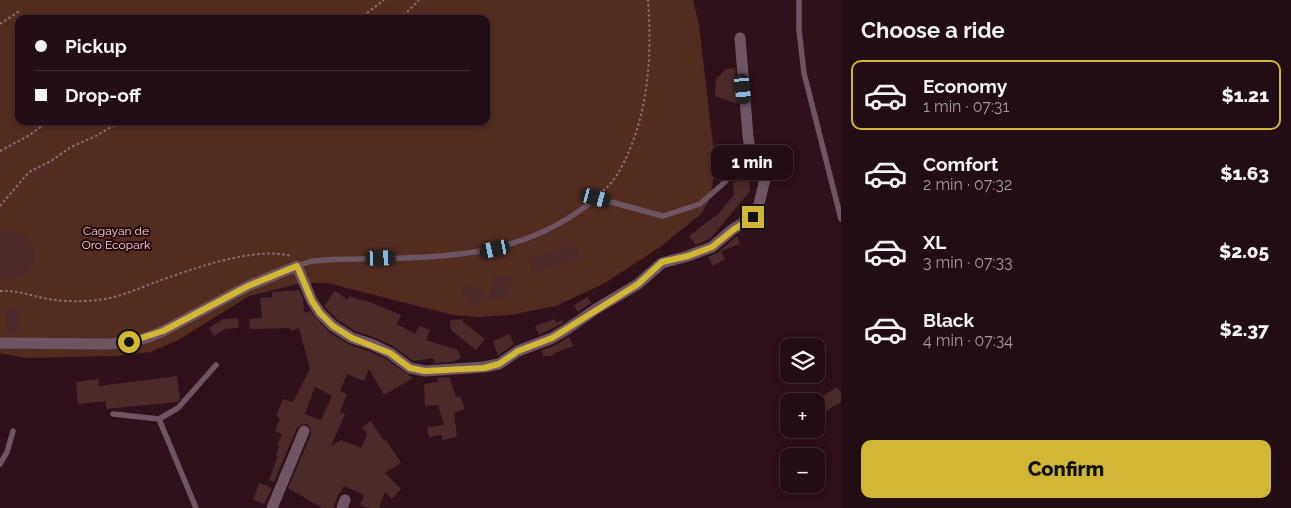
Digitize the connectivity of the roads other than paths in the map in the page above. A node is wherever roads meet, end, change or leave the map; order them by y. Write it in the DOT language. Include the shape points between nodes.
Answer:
graph roads {
  1 [pos="799,0"];
  2 [pos="740,38"];
  3 [pos="751,150"];
  4 [pos="841,219"];
  5 [pos="297,266"];
  6 [pos="0,343"];
  7 [pos="216,365"];
  8 [pos="113,414"];
  9 [pos="159,419"];
  10 [pos="14,431"];
  11 [pos="304,431"];
  12 [pos="0,464"];
  13 [pos="196,508"];
  14 [pos="272,508"];
  1 -- 4 [label="lane" via="804,73"];
  2 -- 3 [label="street"];
  3 -- 5 [label="lane" via="725,182 700,204 663,216 596,198 558,225 495,249 458,255 312,261"];
  3 -- 5 [label="street" via="765,179 753,217 712,247 662,262 638,284 567,330 518,351 499,364 484,368 425,371 410,368 390,353 352,338 320,313"];
  5 -- 6 [label="street" via="248,286 149,337 110,344"];
  7 -- 9 [label="lane" via="178,408"];
  8 -- 9 [label="lane"];
  9 -- 13 [label="lane"];
  10 -- 12 [label="lane"];
  11 -- 14 [label="street"];
}
